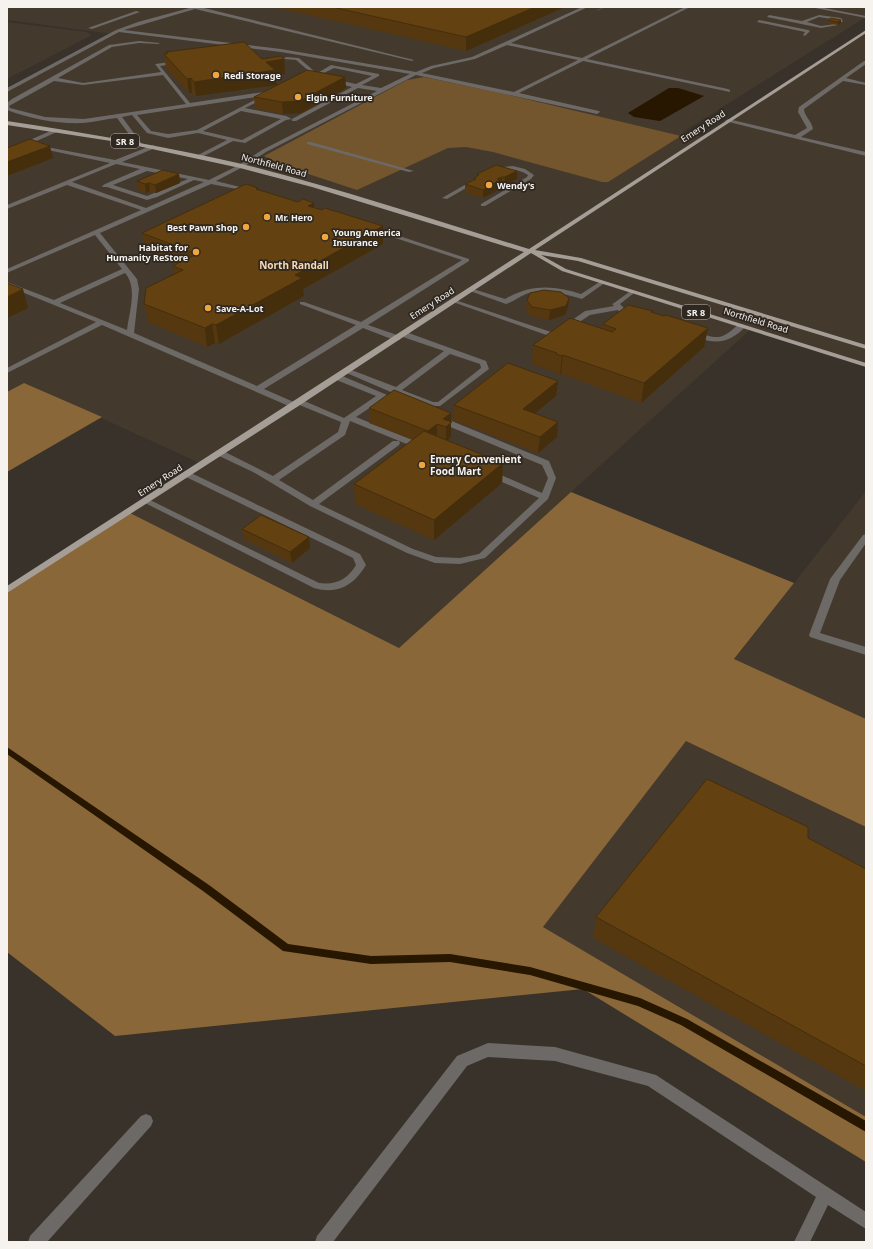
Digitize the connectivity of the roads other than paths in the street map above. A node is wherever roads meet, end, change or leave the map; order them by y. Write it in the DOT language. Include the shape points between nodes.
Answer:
graph roads {
  1 [pos="197,7"];
  2 [pos="586,7"];
  3 [pos="688,7"];
  4 [pos="812,7"];
  5 [pos="834,7"];
  6 [pos="138,12"];
  7 [pos="866,13"];
  8 [pos="769,16"];
  9 [pos="866,17"];
  10 [pos="759,22"];
  11 [pos="802,22"];
  12 [pos="90,28"];
  13 [pos="118,31"];
  14 [pos="866,31"];
  15 [pos="805,35"];
  16 [pos="506,43"];
  17 [pos="162,44"];
  18 [pos="283,57"];
  19 [pos="582,59"];
  20 [pos="412,60"];
  21 [pos="187,61"];
  22 [pos="866,62"];
  23 [pos="312,71"];
  24 [pos="164,73"];
  25 [pos="321,73"];
  26 [pos="418,73"];
  27 [pos="305,75"];
  28 [pos="53,79"];
  29 [pos="842,79"];
  30 [pos="866,84"];
  31 [pos="357,86"];
  32 [pos="7,90"];
  33 [pos="277,90"];
  34 [pos="382,90"];
  35 [pos="728,91"];
  36 [pos="515,93"];
  37 [pos="270,94"];
  38 [pos="188,105"];
  39 [pos="7,106"];
  40 [pos="240,109"];
  41 [pos="597,112"];
  42 [pos="133,113"];
  43 [pos="118,115"];
  44 [pos="286,118"];
  45 [pos="294,120"];
  46 [pos="728,121"];
  47 [pos="7,124"];
  48 [pos="316,124"];
  49 [pos="55,130"];
  50 [pos="198,131"];
  51 [pos="796,137"];
  52 [pos="233,139"];
  53 [pos="309,143"];
  54 [pos="28,144"];
  55 [pos="139,144"];
  56 [pos="153,147"];
  57 [pos="7,152"];
  58 [pos="866,154"];
  59 [pos="200,156"];
  60 [pos="116,161"];
  61 [pos="241,166"];
  62 [pos="148,168"];
  63 [pos="411,171"];
  64 [pos="195,178"];
  65 [pos="65,182"];
  66 [pos="210,182"];
  67 [pos="107,185"];
  68 [pos="93,191"];
  69 [pos="253,192"];
  70 [pos="445,198"];
  71 [pos="482,205"];
  72 [pos="7,206"];
  73 [pos="146,210"];
  74 [pos="364,226"];
  75 [pos="96,232"];
  76 [pos="529,252"];
  77 [pos="126,270"];
  78 [pos="7,271"];
  79 [pos="603,282"];
  80 [pos="7,284"];
  81 [pos="470,290"];
  82 [pos="632,292"];
  83 [pos="453,301"];
  84 [pos="54,303"];
  85 [pos="302,303"];
  86 [pos="620,307"];
  87 [pos="632,315"];
  88 [pos="102,322"];
  89 [pos="758,322"];
  90 [pos="360,325"];
  91 [pos="742,326"];
  92 [pos="686,332"];
  93 [pos="130,335"];
  94 [pos="400,336"];
  95 [pos="866,347"];
  96 [pos="449,351"];
  97 [pos="866,365"];
  98 [pos="7,371"];
  99 [pos="346,371"];
  100 [pos="337,377"];
  101 [pos="257,390"];
  102 [pos="396,391"];
  103 [pos="382,396"];
  104 [pos="296,404"];
  105 [pos="404,405"];
  106 [pos="432,416"];
  107 [pos="347,420"];
  108 [pos="396,443"];
  109 [pos="429,450"];
  110 [pos="220,453"];
  111 [pos="480,470"];
  112 [pos="187,474"];
  113 [pos="273,480"];
  114 [pos="545,497"];
  115 [pos="145,501"];
  116 [pos="313,504"];
  117 [pos="866,537"];
  118 [pos="7,590"];
  119 [pos="866,651"];
  120 [pos="146,1121"];
  121 [pos="825,1194"];
  122 [pos="866,1221"];
  123 [pos="36,1242"];
  124 [pos="323,1242"];
  125 [pos="802,1242"];
  1 -- 13 [label="lane"];
  1 -- 20 [label="lane"];
  2 -- 16 [label="lane"];
  3 -- 19 [label="lane"];
  4 -- 9 [label="lane"];
  5 -- 7 [label="lane"];
  6 -- 12 [label="lane"];
  8 -- 11 [label="lane"];
  10 -- 15 [label="lane" via="808,31"];
  11 -- 11 [label="lane" via="819,16 841,21 821,27"];
  13 -- 26 [label="lane" via="302,53"];
  13 -- 32 [label="lane"];
  14 -- 46 [label="main road, Emery Road"];
  16 -- 19 [label="lane"];
  16 -- 26 [label="lane" via="473,58"];
  17 -- 28 [label="lane" via="139,42 111,46"];
  18 -- 23 [label="lane" via="297,59"];
  19 -- 35 [label="lane"];
  19 -- 36 [label="lane"];
  21 -- 24 [label="lane" via="156,65"];
  22 -- 29 [label="lane"];
  23 -- 25 [label="lane"];
  23 -- 27 [label="lane"];
  24 -- 28 [label="lane" via="83,84"];
  24 -- 38 [label="lane"];
  25 -- 31 [label="lane" via="313,77"];
  25 -- 31 [label="lane" via="333,66 377,75"];
  26 -- 34 [label="lane"];
  26 -- 36 [label="lane"];
  28 -- 39 [label="lane"];
  29 -- 30 [label="lane"];
  29 -- 51 [label="lane" via="801,108 810,129"];
  31 -- 34 [label="lane"];
  31 -- 45 [label="lane"];
  33 -- 37 [label="lane"];
  34 -- 48 [label="lane"];
  36 -- 41 [label="lane"];
  37 -- 38 [label="lane"];
  37 -- 40 [label="lane"];
  38 -- 42 [label="lane"];
  39 -- 43 [label="lane" via="15,112 72,121"];
  40 -- 44 [label="lane"];
  40 -- 50 [label="lane"];
  42 -- 43 [label="lane"];
  42 -- 50 [label="lane" via="149,132 168,136"];
  43 -- 55 [label="lane"];
  44 -- 45 [label="lane"];
  44 -- 52 [label="lane" via="243,142"];
  45 -- 48 [label="lane"];
  46 -- 51 [label="lane"];
  46 -- 76 [label="main road, Emery Road"];
  47 -- 49 [label="main road, Northfield Road / SR 8"];
  48 -- 61 [label="lane"];
  49 -- 54 [label="lane"];
  49 -- 55 [label="main road, Northfield Road / SR 8"];
  50 -- 52 [label="lane"];
  51 -- 58 [label="lane"];
  52 -- 59 [label="lane"];
  53 -- 63 [label="lane"];
  54 -- 57 [label="lane"];
  54 -- 60 [label="lane"];
  55 -- 56 [label="main road, Northfield Road / SR 8"];
  56 -- 59 [label="main road, Northfield Road / SR 8"];
  56 -- 60 [label="lane"];
  59 -- 61 [label="main road, Northfield Road / SR 8"];
  60 -- 62 [label="lane"];
  60 -- 65 [label="lane"];
  61 -- 66 [label="lane"];
  61 -- 76 [label="main road, Northfield Road / SR 8"];
  62 -- 64 [label="lane"];
  62 -- 67 [label="lane"];
  64 -- 66 [label="lane"];
  64 -- 67 [label="lane" via="147,198"];
  65 -- 68 [label="lane"];
  65 -- 72 [label="lane"];
  66 -- 69 [label="lane"];
  66 -- 73 [label="lane"];
  67 -- 68 [label="lane"];
  68 -- 73 [label="lane"];
  70 -- 71 [label="lane" via="499,169 511,168 531,175"];
  73 -- 75 [label="lane"];
  74 -- 90 [label="lane" via="467,260"];
  75 -- 77 [label="lane"];
  75 -- 78 [label="lane"];
  76 -- 79 [label="main road, Northfield Road / SR 8" via="564,270"];
  76 -- 81 [label="main road, Emery Road"];
  76 -- 89 [label="main road, Northfield Road / SR 8" via="579,259"];
  77 -- 84 [label="lane"];
  77 -- 93 [label="lane" via="134,279 136,289"];
  79 -- 81 [label="lane" via="582,297 547,288 516,295 506,302"];
  79 -- 82 [label="main road, Northfield Road / SR 8"];
  80 -- 84 [label="lane"];
  81 -- 83 [label="main road, Emery Road"];
  82 -- 86 [label="lane" via="616,304"];
  82 -- 91 [label="main road, Northfield Road / SR 8"];
  83 -- 86 [label="lane" via="555,336 588,313"];
  83 -- 94 [label="main road, Emery Road"];
  84 -- 88 [label="lane"];
  85 -- 90 [label="lane"];
  86 -- 87 [label="lane"];
  88 -- 93 [label="lane"];
  88 -- 98 [label="lane"];
  89 -- 91 [label="main road, Northfield Road / SR 8"];
  89 -- 95 [label="main road, Northfield Road / SR 8"];
  89 -- 97 [label="main road, Northfield Road / SR 8"];
  90 -- 94 [label="lane"];
  90 -- 101 [label="lane"];
  91 -- 92 [label="lane" via="729,338 716,341"];
  93 -- 101 [label="lane"];
  94 -- 96 [label="lane"];
  94 -- 99 [label="main road, Emery Road"];
  96 -- 102 [label="lane"];
  96 -- 102 [label="lane" via="483,363 486,369 440,404 432,404"];
  99 -- 100 [label="main road, Emery Road"];
  99 -- 102 [label="lane"];
  100 -- 103 [label="lane"];
  100 -- 104 [label="main road, Emery Road"];
  101 -- 104 [label="lane"];
  103 -- 105 [label="lane"];
  103 -- 107 [label="lane"];
  104 -- 107 [label="lane"];
  104 -- 110 [label="main road, Emery Road"];
  106 -- 114 [label="lane" via="546,464 552,478"];
  107 -- 109 [label="lane"];
  107 -- 113 [label="lane" via="342,433"];
  108 -- 116 [label="lane"];
  110 -- 112 [label="main road, Emery Road"];
  110 -- 113 [label="lane"];
  111 -- 114 [label="lane"];
  112 -- 115 [label="main road, Emery Road"];
  112 -- 115 [label="lane" via="357,556 361,564 356,575 342,585 329,588 317,586"];
  113 -- 116 [label="lane"];
  114 -- 116 [label="lane" via="482,556 460,561 434,560 410,551"];
  115 -- 118 [label="main road, Emery Road"];
  117 -- 119 [label="lane" via="834,579 814,635"];
  120 -- 123 [label="lane"];
  121 -- 122 [label="lane"];
  121 -- 124 [label="lane" via="651,1080 555,1054 488,1050 462,1061"];
  121 -- 125 [label="lane"];
}
